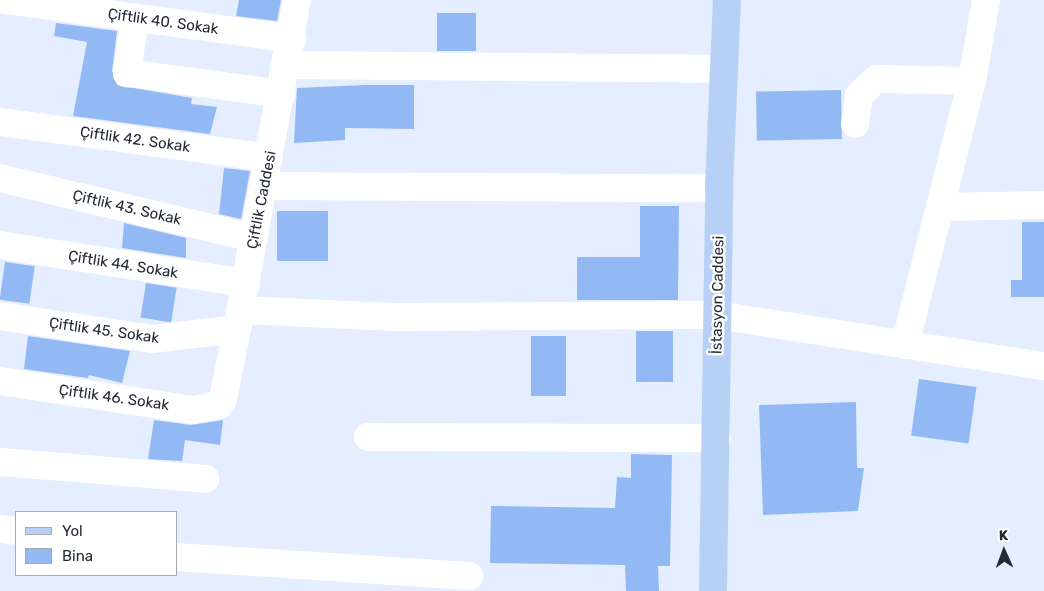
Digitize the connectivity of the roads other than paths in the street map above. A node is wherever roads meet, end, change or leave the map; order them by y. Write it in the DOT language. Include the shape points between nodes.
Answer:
graph roads {
  1 [pos="5,0"];
  2 [pos="297,0"];
  3 [pos="727,0"];
  4 [pos="986,0"];
  5 [pos="135,18"];
  6 [pos="292,39"];
  7 [pos="287,66"];
  8 [pos="724,69"];
  9 [pos="972,81"];
  10 [pos="282,94"];
  11 [pos="0,122"];
  12 [pos="855,124"];
  13 [pos="269,158"];
  14 [pos="0,178"];
  15 [pos="264,186"];
  16 [pos="719,188"];
  17 [pos="1044,205"];
  18 [pos="940,207"];
  19 [pos="254,238"];
  20 [pos="0,244"];
  21 [pos="246,283"];
  22 [pos="717,315"];
  23 [pos="0,316"];
  24 [pos="239,320"];
  25 [pos="905,345"];
  26 [pos="1044,366"];
  27 [pos="0,382"];
  28 [pos="224,399"];
  29 [pos="368,437"];
  30 [pos="717,438"];
  31 [pos="0,462"];
  32 [pos="205,479"];
  33 [pos="0,529"];
  34 [pos="15,531"];
  35 [pos="178,557"];
  36 [pos="469,576"];
  37 [pos="713,591"];
  1 -- 5 [label="street, Çiftlik 40. Sokak"];
  2 -- 6 [label="street, Çiftlik Caddesi"];
  3 -- 8 [label="main road, İstasyon Caddesi"];
  4 -- 9 [label="street"];
  5 -- 6 [label="street, Çiftlik 40. Sokak"];
  5 -- 10 [label="street" via="127,73"];
  6 -- 7 [label="street, Çiftlik Caddesi"];
  7 -- 8 [label="street"];
  7 -- 10 [label="street, Çiftlik Caddesi"];
  8 -- 16 [label="main road, İstasyon Caddesi"];
  9 -- 12 [label="street" via="876,79 859,95"];
  9 -- 18 [label="street"];
  10 -- 13 [label="street, Çiftlik Caddesi"];
  11 -- 13 [label="street, Çiftlik 42. Sokak"];
  13 -- 15 [label="street, Çiftlik Caddesi"];
  14 -- 19 [label="street, Çiftlik 43. Sokak"];
  15 -- 16 [label="street"];
  15 -- 19 [label="street, Çiftlik Caddesi"];
  16 -- 22 [label="main road, İstasyon Caddesi"];
  17 -- 18 [label="street"];
  18 -- 25 [label="street"];
  19 -- 21 [label="street, Çiftlik Caddesi"];
  20 -- 21 [label="street, Çiftlik 44. Sokak"];
  21 -- 24 [label="street, Çiftlik Caddesi"];
  22 -- 24 [label="street, Çiftlik 45. Sokak"];
  22 -- 25 [label="street, Çiftlik 45. Sokak"];
  22 -- 30 [label="main road, İstasyon Caddesi"];
  23 -- 24 [label="street, Çiftlik 45. Sokak" via="152,339"];
  24 -- 28 [label="street, Çiftlik Caddesi"];
  25 -- 26 [label="street, Çiftlik 45. Sokak"];
  27 -- 28 [label="street, Çiftlik 46. Sokak" via="193,410 214,409"];
  29 -- 30 [label="street"];
  30 -- 37 [label="main road, İstasyon Caddesi"];
  31 -- 32 [label="street"];
  33 -- 34 [label="street"];
  35 -- 36 [label="street"];
}
